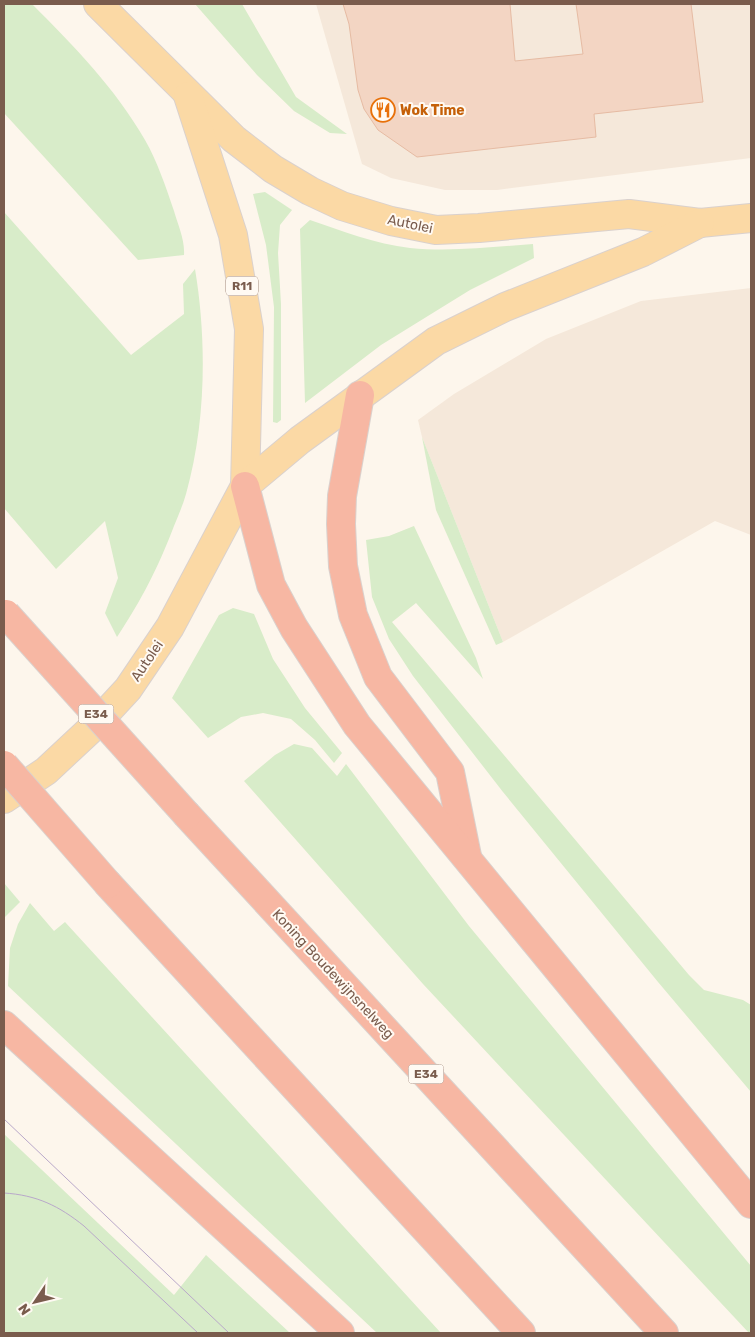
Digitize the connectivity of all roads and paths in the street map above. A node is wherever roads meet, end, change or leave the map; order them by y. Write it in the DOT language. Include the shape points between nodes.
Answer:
graph roads {
  1 [pos="98,4"];
  2 [pos="187,94"];
  3 [pos="751,218"];
  4 [pos="700,224"];
  5 [pos="360,395"];
  6 [pos="245,486"];
  7 [pos="5,613"];
  8 [pos="4,765"];
  9 [pos="4,799"];
  10 [pos="467,860"];
  11 [pos="4,1025"];
  12 [pos="751,1204"];
  13 [pos="340,1333"];
  14 [pos="521,1333"];
  15 [pos="664,1333"];
  1 -- 2 [label="main road, Autolei / R11"];
  2 -- 4 [label="main road, Autolei / R11" via="234,139 273,169 342,206 391,221 436,230 629,214"];
  2 -- 6 [label="main road, Autolei / R11" via="233,235 249,329"];
  3 -- 4 [label="main road, Autolei / R11"];
  4 -- 5 [label="main road, Autolei / R11" via="643,252 505,307 436,341"];
  5 -- 6 [label="main road, Autolei / R11"];
  5 -- 10 [label="highway" via="342,496 341,524 343,566 353,615 378,677 450,772"];
  6 -- 9 [label="main road, Autolei / R11" via="170,626 128,689 46,771"];
  6 -- 10 [label="highway" via="271,585 294,628 357,725"];
  7 -- 15 [label="highway, Koning Boudewijnsnelweg / E34, bridge"];
  8 -- 14 [label="highway, bridge" via="108,884"];
  10 -- 12 [label="highway"];
  11 -- 13 [label="highway"];
}
